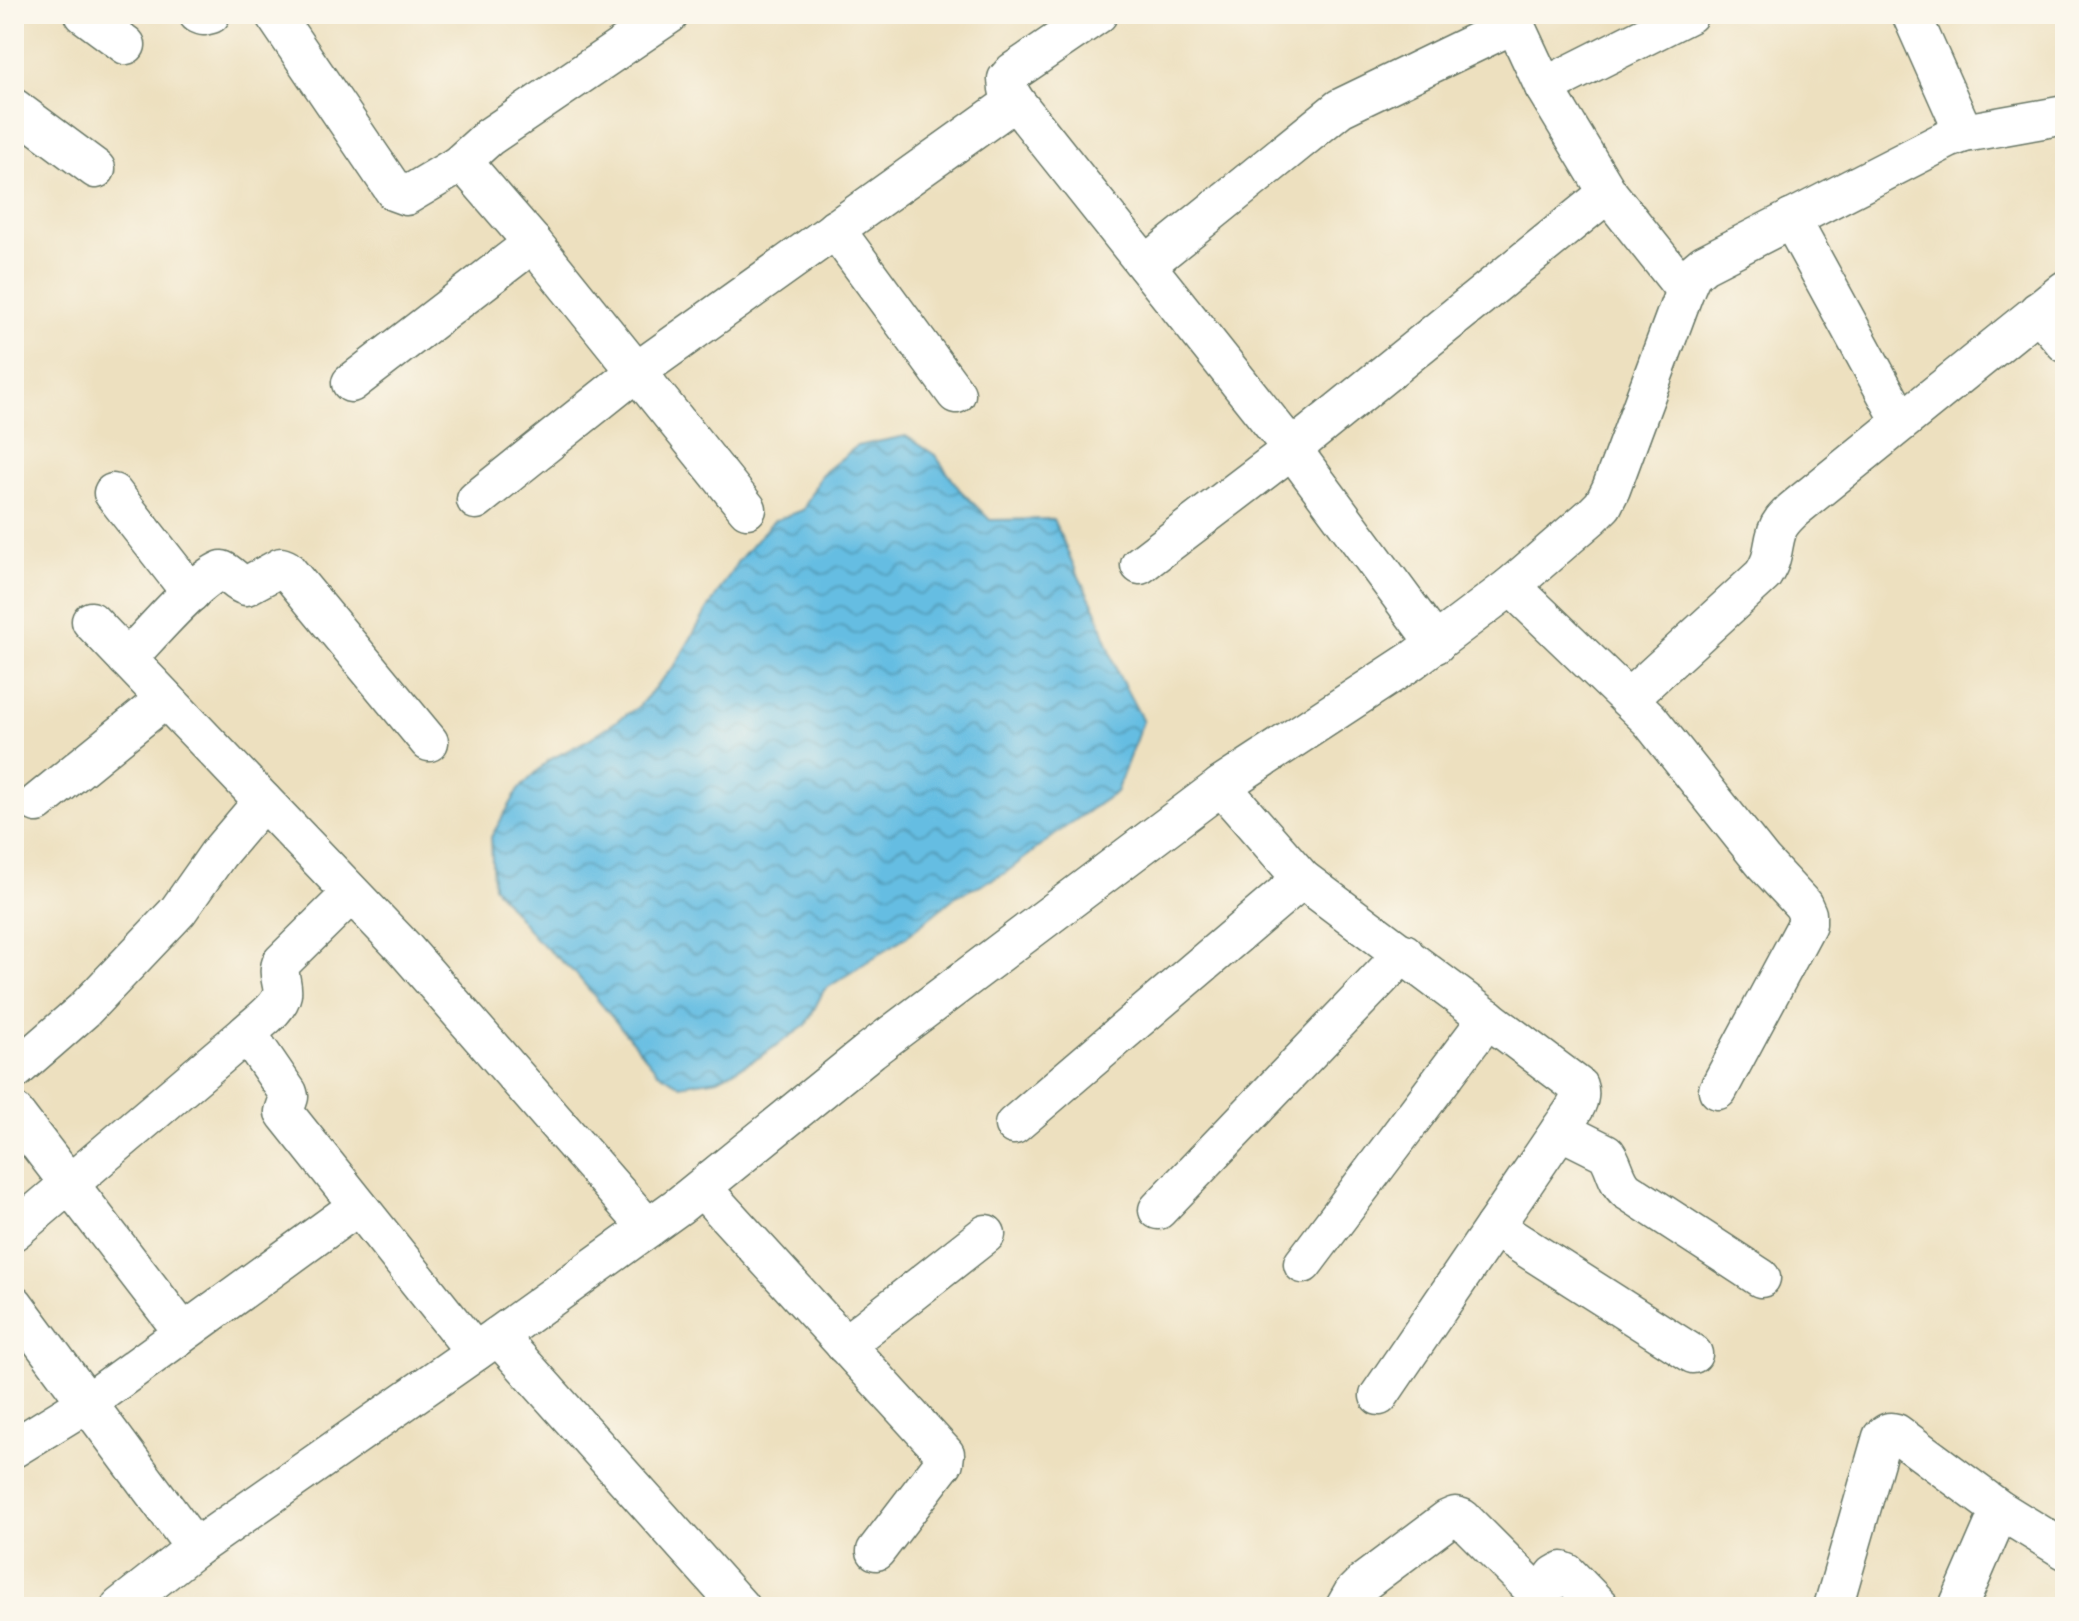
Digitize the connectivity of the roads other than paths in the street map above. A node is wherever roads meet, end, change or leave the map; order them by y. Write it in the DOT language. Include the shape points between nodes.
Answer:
graph roads {
  1 [pos="84,14"];
  2 [pos="198,14"];
  3 [pos="211,14"];
  4 [pos="274,14"];
  5 [pos="670,14"];
  6 [pos="1098,14"];
  7 [pos="1689,14"];
  8 [pos="1911,14"];
  9 [pos="1512,19"];
  10 [pos="126,45"];
  11 [pos="1544,87"];
  12 [pos="1015,101"];
  13 [pos="14,108"];
  14 [pos="2065,115"];
  15 [pos="1964,133"];
  16 [pos="458,165"];
  17 [pos="96,169"];
  18 [pos="1608,193"];
  19 [pos="1791,219"];
  20 [pos="835,229"];
  21 [pos="533,243"];
  22 [pos="1146,265"];
  23 [pos="1685,290"];
  24 [pos="2052,301"];
  25 [pos="2065,343"];
  26 [pos="636,372"];
  27 [pos="351,383"];
  28 [pos="956,394"];
  29 [pos="1901,421"];
  30 [pos="1292,449"];
  31 [pos="113,493"];
  32 [pos="476,500"];
  33 [pos="747,509"];
  34 [pos="1140,565"];
  35 [pos="1511,586"];
  36 [pos="191,593"];
  37 [pos="91,621"];
  38 [pos="1436,644"];
  39 [pos="127,659"];
  40 [pos="165,699"];
  41 [pos="1628,699"];
  42 [pos="429,742"];
  43 [pos="1221,786"];
  44 [pos="263,801"];
  45 [pos="37,803"];
  46 [pos="1302,879"];
  47 [pos="351,894"];
  48 [pos="1404,953"];
  49 [pos="1488,1018"];
  50 [pos="247,1033"];
  51 [pos="14,1071"];
  52 [pos="1718,1090"];
  53 [pos="14,1112"];
  54 [pos="1014,1125"];
  55 [pos="1560,1130"];
  56 [pos="70,1183"];
  57 [pos="702,1188"];
  58 [pos="358,1206"];
  59 [pos="1158,1210"];
  60 [pos="1494,1227"];
  61 [pos="648,1228"];
  62 [pos="14,1231"];
  63 [pos="986,1234"];
  64 [pos="1303,1264"];
  65 [pos="1761,1278"];
  66 [pos="14,1304"];
  67 [pos="183,1332"];
  68 [pos="486,1344"];
  69 [pos="845,1345"];
  70 [pos="1693,1354"];
  71 [pos="1379,1396"];
  72 [pos="87,1403"];
  73 [pos="14,1448"];
  74 [pos="2000,1510"];
  75 [pos="195,1548"];
  76 [pos="2065,1550"];
  77 [pos="876,1551"];
  78 [pos="1537,1602"];
  79 [pos="120,1607"];
  80 [pos="740,1607"];
  81 [pos="1345,1607"];
  82 [pos="1600,1607"];
  83 [pos="1833,1607"];
  84 [pos="1958,1607"];
  1 -- 10 [label="street"];
  2 -- 3 [label="street"];
  4 -- 16 [label="street" via="395,192 406,196"];
  5 -- 16 [label="street" via="489,137"];
  6 -- 12 [label="street" via="1013,72 1007,79"];
  7 -- 11 [label="street"];
  8 -- 15 [label="street"];
  9 -- 11 [label="street"];
  9 -- 22 [label="street" via="1340,108"];
  11 -- 18 [label="street"];
  12 -- 20 [label="street"];
  12 -- 22 [label="street"];
  13 -- 17 [label="street"];
  14 -- 15 [label="street"];
  15 -- 19 [label="street"];
  16 -- 21 [label="street" via="469,169"];
  18 -- 23 [label="street"];
  18 -- 30 [label="street"];
  19 -- 23 [label="street" via="1704,264"];
  19 -- 29 [label="street"];
  20 -- 26 [label="street"];
  20 -- 28 [label="street"];
  21 -- 26 [label="street"];
  21 -- 27 [label="street"];
  22 -- 30 [label="street"];
  23 -- 35 [label="street" via="1603,505"];
  24 -- 25 [label="street"];
  24 -- 29 [label="street"];
  26 -- 32 [label="street"];
  26 -- 33 [label="street"];
  29 -- 41 [label="street" via="1782,521 1763,575"];
  30 -- 34 [label="street"];
  30 -- 38 [label="street"];
  31 -- 36 [label="street"];
  35 -- 38 [label="street"];
  35 -- 41 [label="street"];
  36 -- 39 [label="street"];
  36 -- 42 [label="street" via="222,570 246,586 275,569 286,569"];
  37 -- 39 [label="street"];
  38 -- 43 [label="street"];
  39 -- 40 [label="street"];
  40 -- 44 [label="street"];
  40 -- 45 [label="street"];
  41 -- 52 [label="street" via="1807,914 1807,924"];
  43 -- 46 [label="street"];
  43 -- 57 [label="street" via="871,1050"];
  44 -- 47 [label="street"];
  44 -- 51 [label="street" via="178,911 84,1010"];
  46 -- 48 [label="street"];
  46 -- 54 [label="street"];
  47 -- 50 [label="street" via="282,962 282,997"];
  47 -- 61 [label="street"];
  48 -- 49 [label="street"];
  48 -- 59 [label="street"];
  49 -- 55 [label="street" via="1578,1086 1579,1101"];
  49 -- 64 [label="street"];
  50 -- 56 [label="street"];
  50 -- 58 [label="street" via="288,1093 284,1112"];
  53 -- 56 [label="street"];
  55 -- 60 [label="street"];
  55 -- 65 [label="street" via="1606,1153 1626,1190"];
  56 -- 62 [label="street"];
  56 -- 67 [label="street"];
  57 -- 61 [label="street"];
  57 -- 69 [label="street"];
  58 -- 67 [label="street"];
  58 -- 68 [label="street"];
  60 -- 70 [label="street"];
  60 -- 71 [label="street"];
  61 -- 68 [label="street"];
  63 -- 69 [label="street"];
  66 -- 72 [label="street"];
  67 -- 72 [label="street"];
  68 -- 75 [label="street"];
  68 -- 80 [label="street"];
  69 -- 77 [label="street" via="945,1454"];
  72 -- 73 [label="street"];
  72 -- 75 [label="street"];
  74 -- 76 [label="street"];
  74 -- 83 [label="street" via="1896,1433 1886,1432"];
  74 -- 84 [label="street"];
  75 -- 79 [label="street"];
  78 -- 81 [label="street" via="1455,1516 1364,1582"];
  78 -- 82 [label="street" via="1562,1571"];
}
